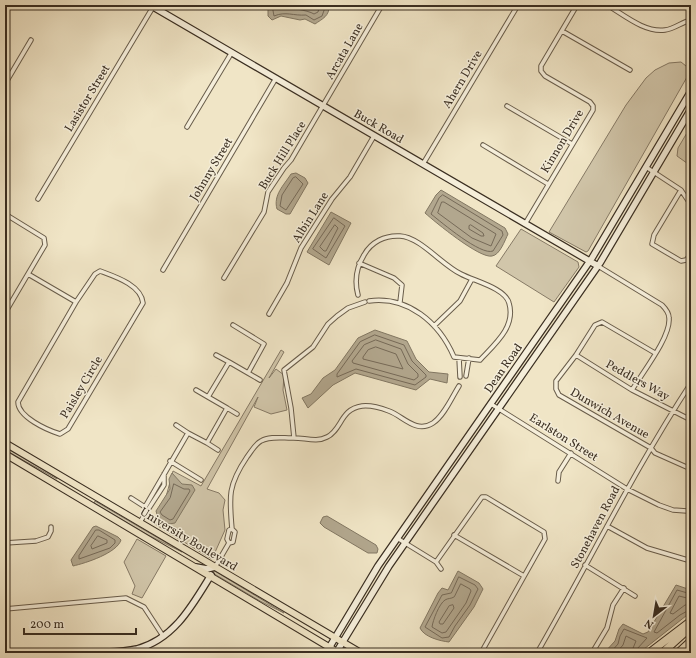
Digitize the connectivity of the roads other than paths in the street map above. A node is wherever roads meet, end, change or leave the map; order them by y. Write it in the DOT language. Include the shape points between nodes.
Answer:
graph roads {
  1 [pos="382,5"];
  2 [pos="518,5"];
  3 [pos="577,5"];
  4 [pos="607,5"];
  5 [pos="152,6"];
  6 [pos="691,20"];
  7 [pos="562,31"];
  8 [pos="31,40"];
  9 [pos="232,52"];
  10 [pos="630,70"];
  11 [pos="276,78"];
  12 [pos="5,84"];
  13 [pos="691,91"];
  14 [pos="323,106"];
  15 [pos="508,106"];
  16 [pos="691,109"];
  17 [pos="187,127"];
  18 [pos="374,136"];
  19 [pos="572,144"];
  20 [pos="483,145"];
  21 [pos="423,164"];
  22 [pos="646,167"];
  23 [pos="654,172"];
  24 [pos="548,184"];
  25 [pos="681,190"];
  26 [pos="38,198"];
  27 [pos="691,204"];
  28 [pos="5,214"];
  29 [pos="525,224"];
  30 [pos="691,254"];
  31 [pos="590,262"];
  32 [pos="359,263"];
  33 [pos="598,266"];
  34 [pos="163,270"];
  35 [pos="28,274"];
  36 [pos="224,278"];
  37 [pos="472,279"];
  38 [pos="358,295"];
  39 [pos="76,302"];
  40 [pos="400,302"];
  41 [pos="5,313"];
  42 [pos="269,314"];
  43 [pos="233,325"];
  44 [pos="434,326"];
  45 [pos="655,352"];
  46 [pos="216,355"];
  47 [pos="576,355"];
  48 [pos="460,358"];
  49 [pos="469,358"];
  50 [pos="229,362"];
  51 [pos="248,373"];
  52 [pos="466,376"];
  53 [pos="460,377"];
  54 [pos="260,380"];
  55 [pos="691,383"];
  56 [pos="459,386"];
  57 [pos="196,390"];
  58 [pos="632,390"];
  59 [pos="208,397"];
  60 [pos="491,404"];
  61 [pos="227,408"];
  62 [pos="499,408"];
  63 [pos="673,411"];
  64 [pos="237,414"];
  65 [pos="691,420"];
  66 [pos="176,425"];
  67 [pos="188,433"];
  68 [pos="294,438"];
  69 [pos="5,443"];
  70 [pos="207,444"];
  71 [pos="651,448"];
  72 [pos="218,450"];
  73 [pos="571,452"];
  74 [pos="5,454"];
  75 [pos="170,461"];
  76 [pos="691,469"];
  77 [pos="164,473"];
  78 [pos="41,475"];
  79 [pos="201,480"];
  80 [pos="558,481"];
  81 [pos="627,488"];
  82 [pos="89,492"];
  83 [pos="132,498"];
  84 [pos="145,507"];
  85 [pos="691,509"];
  86 [pos="145,513"];
  87 [pos="140,522"];
  88 [pos="607,526"];
  89 [pos="51,527"];
  90 [pos="232,529"];
  91 [pos="454,534"];
  92 [pos="397,538"];
  93 [pos="229,543"];
  94 [pos="405,543"];
  95 [pos="5,544"];
  96 [pos="691,561"];
  97 [pos="436,562"];
  98 [pos="585,565"];
  99 [pos="196,567"];
  100 [pos="215,567"];
  101 [pos="441,569"];
  102 [pos="211,575"];
  103 [pos="524,576"];
  104 [pos="624,588"];
  105 [pos="635,596"];
  106 [pos="5,609"];
  107 [pos="691,621"];
  108 [pos="691,627"];
  109 [pos="163,636"];
  110 [pos="334,637"];
  111 [pos="691,641"];
  112 [pos="342,642"];
  113 [pos="327,650"];
  114 [pos="136,651"];
  115 [pos="94,653"];
  116 [pos="337,653"];
  117 [pos="361,653"];
  118 [pos="481,653"];
  119 [pos="537,653"];
  120 [pos="592,653"];
  121 [pos="649,653"];
  122 [pos="662,653"];
  123 [pos="678,653"];
  1 -- 14 [label="street, Arcata Lane"];
  2 -- 21 [label="street, Ahern Drive"];
  3 -- 7 [label="street, Kinnon Drive"];
  4 -- 6 [label="street" via="654,30 675,28"];
  5 -- 9 [label="main road, Buck Road"];
  5 -- 26 [label="street, Lasistor Street"];
  7 -- 10 [label="street"];
  7 -- 19 [label="street, Kinnon Drive" via="541,66 541,72 593,106"];
  8 -- 12 [label="street"];
  9 -- 11 [label="main road, Buck Road"];
  9 -- 17 [label="street"];
  11 -- 14 [label="main road, Buck Road"];
  11 -- 34 [label="street, Johnny Street"];
  13 -- 22 [label="main road, Dean Road"];
  14 -- 18 [label="main road, Buck Road"];
  14 -- 36 [label="street, Buck Hill Place" via="291,160 268,192 264,212"];
  15 -- 19 [label="street"];
  16 -- 23 [label="main road, Dean Road"];
  18 -- 21 [label="main road, Buck Road"];
  18 -- 42 [label="street, Albin Lane" via="302,248"];
  19 -- 24 [label="street, Kinnon Drive"];
  20 -- 24 [label="street"];
  21 -- 29 [label="main road, Buck Road"];
  22 -- 23 [label="street"];
  22 -- 31 [label="main road, Dean Road"];
  23 -- 25 [label="street"];
  23 -- 33 [label="main road, Dean Road"];
  24 -- 29 [label="street, Kinnon Drive"];
  25 -- 27 [label="street"];
  25 -- 30 [label="street" via="654,234 652,244 681,261 686,260"];
  28 -- 35 [label="street" via="44,238 45,245"];
  29 -- 31 [label="main road, Buck Road"];
  31 -- 33 [label="main road, Buck Road"];
  31 -- 60 [label="main road, Dean Road"];
  32 -- 37 [label="street" via="367,249 378,240 401,236 415,240 460,274"];
  32 -- 38 [label="street" via="355,283"];
  32 -- 40 [label="street" via="394,278 402,285"];
  33 -- 45 [label="street" via="662,305 668,312 670,320 666,334"];
  33 -- 62 [label="main road, Dean Road"];
  35 -- 39 [label="street"];
  35 -- 41 [label="street"];
  37 -- 44 [label="street" via="460,301"];
  37 -- 49 [label="street" via="505,294 511,310 505,333 480,360"];
  39 -- 39 [label="street, Paisley Circle" via="18,402 22,414 60,434 68,429 143,303 138,290 100,271 95,274"];
  40 -- 44 [label="street" via="422,313"];
  40 -- 68 [label="street" via="378,300 348,308 328,324 313,347 284,370"];
  43 -- 51 [label="street" via="264,344"];
  44 -- 48 [label="street" via="454,357"];
  45 -- 47 [label="street" via="602,322 595,324"];
  45 -- 58 [label="street"];
  46 -- 50 [label="street"];
  47 -- 58 [label="street, Peddlers Way"];
  47 -- 71 [label="street, Dunwich Avenue" via="556,381 556,389 560,395"];
  48 -- 49 [label="street"];
  48 -- 53 [label="street"];
  49 -- 52 [label="street"];
  50 -- 51 [label="street"];
  50 -- 59 [label="street"];
  51 -- 54 [label="street"];
  55 -- 63 [label="street, Stonehaven Road"];
  56 -- 68 [label="street" via="439,417 428,425 418,427 389,411 374,406 362,406 344,415 329,437 320,440"];
  57 -- 59 [label="street"];
  58 -- 63 [label="street, Peddlers Way"];
  59 -- 61 [label="street"];
  60 -- 62 [label="street, Earlston Street"];
  60 -- 92 [label="main road, Dean Road"];
  61 -- 64 [label="street"];
  61 -- 70 [label="street"];
  62 -- 73 [label="street, Earlston Street"];
  62 -- 94 [label="main road, Dean Road"];
  63 -- 65 [label="street, Peddlers Way"];
  63 -- 71 [label="street, Stonehaven Road"];
  66 -- 67 [label="street"];
  67 -- 70 [label="street"];
  67 -- 75 [label="street"];
  68 -- 90 [label="street" via="268,438 260,441 237,472 229,498"];
  69 -- 82 [label="main road, University Boulevard"];
  70 -- 72 [label="street"];
  71 -- 76 [label="street" via="655,453"];
  71 -- 81 [label="street, Stonehaven Road"];
  73 -- 80 [label="street" via="559,472"];
  73 -- 81 [label="street, Earlston Street"];
  74 -- 78 [label="main road, University Boulevard"];
  75 -- 77 [label="street"];
  75 -- 79 [label="street"];
  77 -- 84 [label="street"];
  77 -- 86 [label="street" via="164,485"];
  78 -- 82 [label="main road" via="81,495"];
  78 -- 99 [label="main road, University Boulevard"];
  81 -- 85 [label="street, Earlston Street" via="673,510"];
  81 -- 88 [label="street, Stonehaven Road"];
  82 -- 87 [label="main road, University Boulevard"];
  83 -- 84 [label="street"];
  84 -- 86 [label="street"];
  86 -- 87 [label="street"];
  87 -- 100 [label="main road, University Boulevard"];
  88 -- 96 [label="street" via="647,548"];
  88 -- 98 [label="street, Stonehaven Road"];
  89 -- 95 [label="street" via="48,537 36,542"];
  90 -- 93 [label="street" via="229,530 227,539"];
  90 -- 93 [label="street" via="235,532 233,542"];
  91 -- 97 [label="street"];
  91 -- 103 [label="street"];
  91 -- 103 [label="street" via="482,497 542,529 545,540"];
  92 -- 94 [label="street"];
  92 -- 110 [label="main road, Dean Road"];
  93 -- 100 [label="street"];
  94 -- 97 [label="street"];
  94 -- 112 [label="main road, Dean Road"];
  97 -- 101 [label="street"];
  98 -- 104 [label="street"];
  98 -- 119 [label="street, Stonehaven Road"];
  99 -- 100 [label="main road"];
  99 -- 102 [label="main road, University Boulevard"];
  100 -- 110 [label="main road, University Boulevard"];
  102 -- 109 [label="main road" via="184,618"];
  102 -- 113 [label="main road, University Boulevard"];
  103 -- 118 [label="street"];
  104 -- 105 [label="street"];
  104 -- 120 [label="street" via="613,605 607,628"];
  106 -- 109 [label="street" via="126,598 144,607"];
  107 -- 121 [label="highway"];
  108 -- 122 [label="highway"];
  109 -- 114 [label="main road"];
  110 -- 112 [label="main road, University Boulevard"];
  110 -- 113 [label="main road, Dean Road"];
  111 -- 123 [label="highway"];
  112 -- 116 [label="main road, Dean Road"];
  112 -- 117 [label="main road, University Boulevard"];
  113 -- 116 [label="main road, University Boulevard"];
  114 -- 115 [label="main road"];
}
